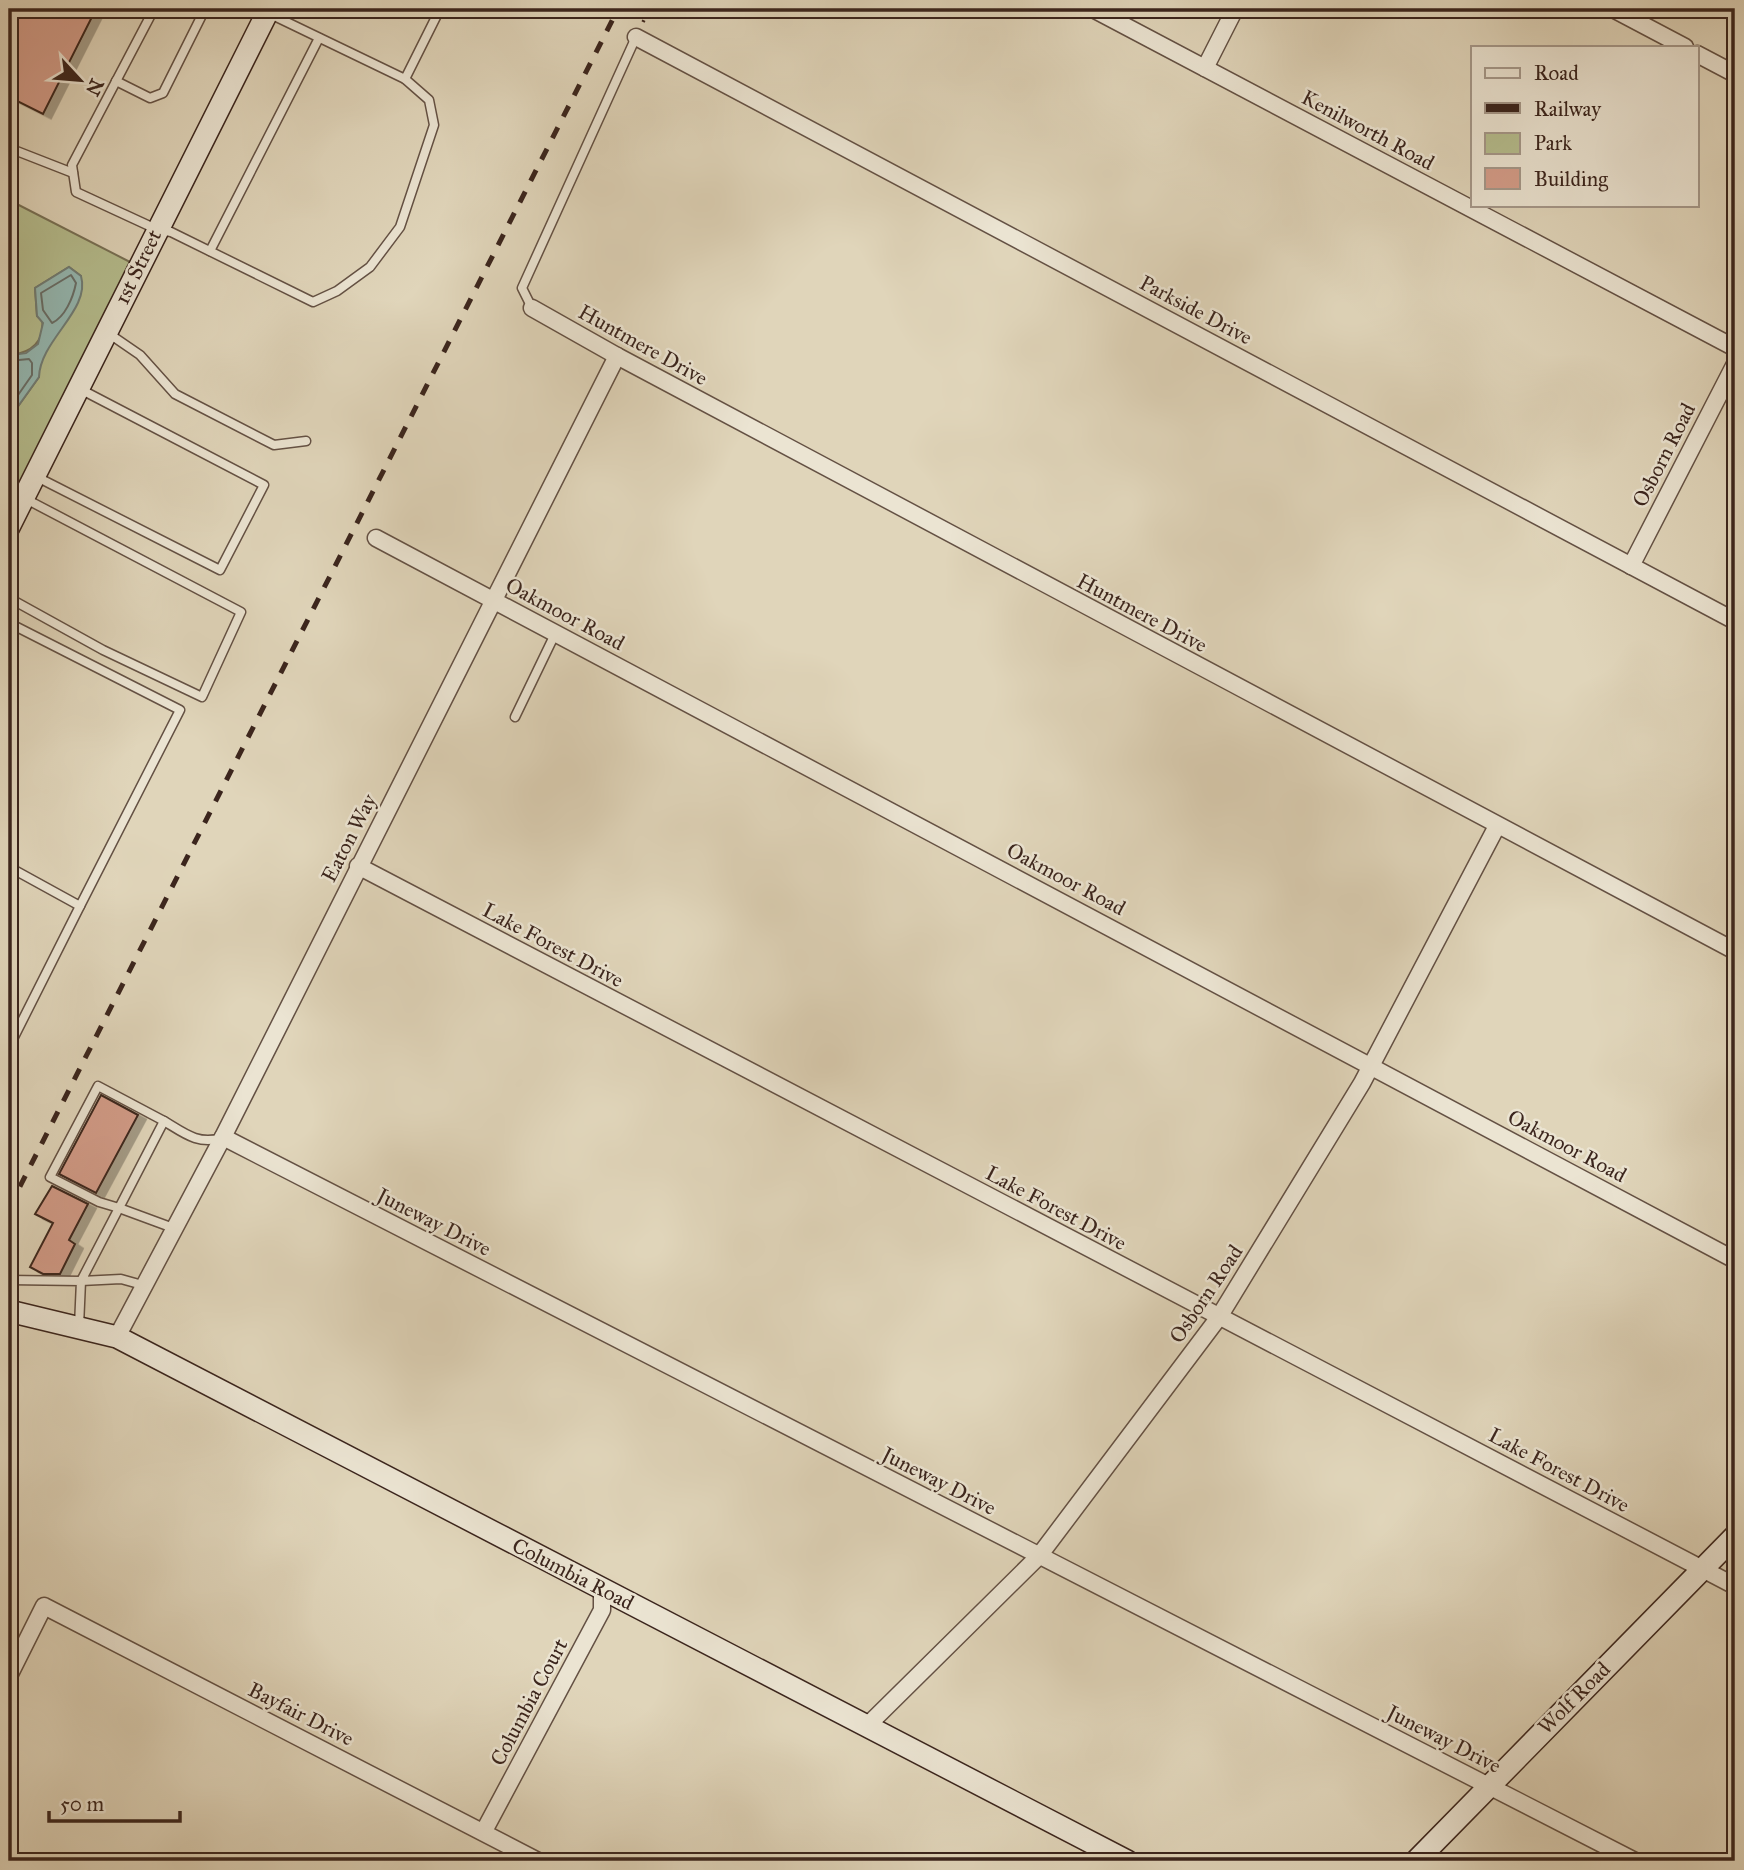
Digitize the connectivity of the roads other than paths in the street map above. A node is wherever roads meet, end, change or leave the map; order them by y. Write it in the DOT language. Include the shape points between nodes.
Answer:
graph roads {
  1 [pos="154,9"];
  2 [pos="205,9"];
  3 [pos="440,9"];
  4 [pos="1093,9"];
  5 [pos="1235,9"];
  6 [pos="1613,9"];
  7 [pos="268,11"];
  8 [pos="636,37"];
  9 [pos="319,38"];
  10 [pos="1683,46"];
  11 [pos="1698,55"];
  12 [pos="1205,68"];
  13 [pos="1735,74"];
  14 [pos="405,79"];
  15 [pos="116,81"];
  16 [pos="9,148"];
  17 [pos="74,173"];
  18 [pos="156,229"];
  19 [pos="211,251"];
  20 [pos="532,308"];
  21 [pos="106,332"];
  22 [pos="1735,348"];
  23 [pos="617,356"];
  24 [pos="1735,364"];
  25 [pos="78,388"];
  26 [pos="306,441"];
  27 [pos="34,475"];
  28 [pos="23,497"];
  29 [pos="9,527"];
  30 [pos="376,538"];
  31 [pos="1631,566"];
  32 [pos="9,598"];
  33 [pos="494,600"];
  34 [pos="1735,621"];
  35 [pos="9,623"];
  36 [pos="556,632"];
  37 [pos="515,718"];
  38 [pos="1497,826"];
  39 [pos="358,866"];
  40 [pos="9,867"];
  41 [pos="80,906"];
  42 [pos="1735,951"];
  43 [pos="9,1047"];
  44 [pos="1371,1065"];
  45 [pos="164,1121"];
  46 [pos="223,1137"];
  47 [pos="119,1209"];
  48 [pos="176,1229"];
  49 [pos="1735,1260"];
  50 [pos="9,1280"];
  51 [pos="81,1280"];
  52 [pos="146,1286"];
  53 [pos="9,1311"];
  54 [pos="1219,1317"];
  55 [pos="79,1326"];
  56 [pos="117,1337"];
  57 [pos="1735,1536"];
  58 [pos="1040,1556"];
  59 [pos="1703,1569"];
  60 [pos="1735,1586"];
  61 [pos="602,1589"];
  62 [pos="9,1676"];
  63 [pos="868,1725"];
  64 [pos="1488,1785"];
  65 [pos="484,1832"];
  66 [pos="537,1861"];
  67 [pos="1127,1861"];
  68 [pos="1416,1861"];
  69 [pos="1635,1861"];
  1 -- 15 [label="lane"];
  2 -- 15 [label="lane" via="163,93 150,97"];
  3 -- 14 [label="lane"];
  4 -- 12 [label="street, Kenilworth Road"];
  5 -- 12 [label="street"];
  6 -- 10 [label="street"];
  7 -- 9 [label="lane"];
  7 -- 18 [label="main road, 1st Street"];
  8 -- 20 [label="lane" via="522,288"];
  8 -- 31 [label="street, Parkside Drive"];
  9 -- 14 [label="lane"];
  9 -- 19 [label="lane"];
  11 -- 13 [label="street"];
  12 -- 22 [label="street, Kenilworth Road"];
  14 -- 19 [label="lane" via="429,100 433,125 400,227 370,267 313,302"];
  15 -- 17 [label="lane" via="72,165"];
  16 -- 17 [label="lane"];
  17 -- 18 [label="lane" via="76,192"];
  18 -- 19 [label="lane"];
  18 -- 21 [label="main road, 1st Street"];
  20 -- 23 [label="street, Huntmere Drive"];
  21 -- 25 [label="main road, 1st Street"];
  21 -- 26 [label="lane" via="140,355 175,394 274,446"];
  23 -- 33 [label="street, Eaton Way"];
  23 -- 38 [label="street, Huntmere Drive"];
  24 -- 31 [label="street, Osborn Road"];
  25 -- 27 [label="main road, 1st Street"];
  25 -- 27 [label="lane" via="264,485 220,570"];
  27 -- 28 [label="main road, 1st Street"];
  28 -- 29 [label="main road, 1st Street"];
  28 -- 32 [label="lane" via="241,612 202,698"];
  30 -- 33 [label="street, Oakmoor Road"];
  31 -- 34 [label="street, Parkside Drive"];
  33 -- 36 [label="street, Oakmoor Road"];
  33 -- 39 [label="street, Eaton Way"];
  35 -- 41 [label="lane" via="180,710"];
  36 -- 37 [label="lane"];
  36 -- 44 [label="street, Oakmoor Road"];
  38 -- 42 [label="street, Huntmere Drive"];
  38 -- 44 [label="street, Osborn Road"];
  39 -- 46 [label="street, Eaton Way"];
  39 -- 54 [label="street, Lake Forest Drive"];
  40 -- 41 [label="lane"];
  41 -- 43 [label="lane"];
  44 -- 49 [label="street, Oakmoor Road"];
  44 -- 54 [label="street, Osborn Road"];
  45 -- 46 [label="lane" via="197,1140"];
  45 -- 47 [label="lane"];
  45 -- 47 [label="lane" via="98,1086 50,1177"];
  46 -- 48 [label="street, Eaton Way"];
  46 -- 58 [label="street, Juneway Drive"];
  47 -- 48 [label="lane"];
  47 -- 51 [label="lane"];
  48 -- 52 [label="street, Eaton Way"];
  50 -- 51 [label="lane"];
  51 -- 52 [label="lane" via="121,1279"];
  51 -- 55 [label="lane"];
  52 -- 56 [label="street, Eaton Way"];
  53 -- 55 [label="main road, Columbia Road"];
  54 -- 58 [label="street, Osborn Road"];
  54 -- 59 [label="street, Lake Forest Drive"];
  55 -- 56 [label="main road, Columbia Road"];
  56 -- 61 [label="main road, Columbia Road"];
  57 -- 59 [label="main road, Wolf Road"];
  58 -- 63 [label="street, Osborn Road"];
  58 -- 64 [label="street, Juneway Drive"];
  59 -- 60 [label="street, Lake Forest Drive"];
  59 -- 64 [label="main road, Wolf Road"];
  61 -- 63 [label="main road, Columbia Road"];
  61 -- 65 [label="street, Columbia Court" via="602,1610"];
  62 -- 65 [label="street, Bayfair Drive" via="44,1606"];
  63 -- 67 [label="main road, Columbia Road"];
  64 -- 68 [label="main road, Wolf Road"];
  64 -- 69 [label="street, Juneway Drive"];
  65 -- 66 [label="street, Bayfair Drive"];
}
